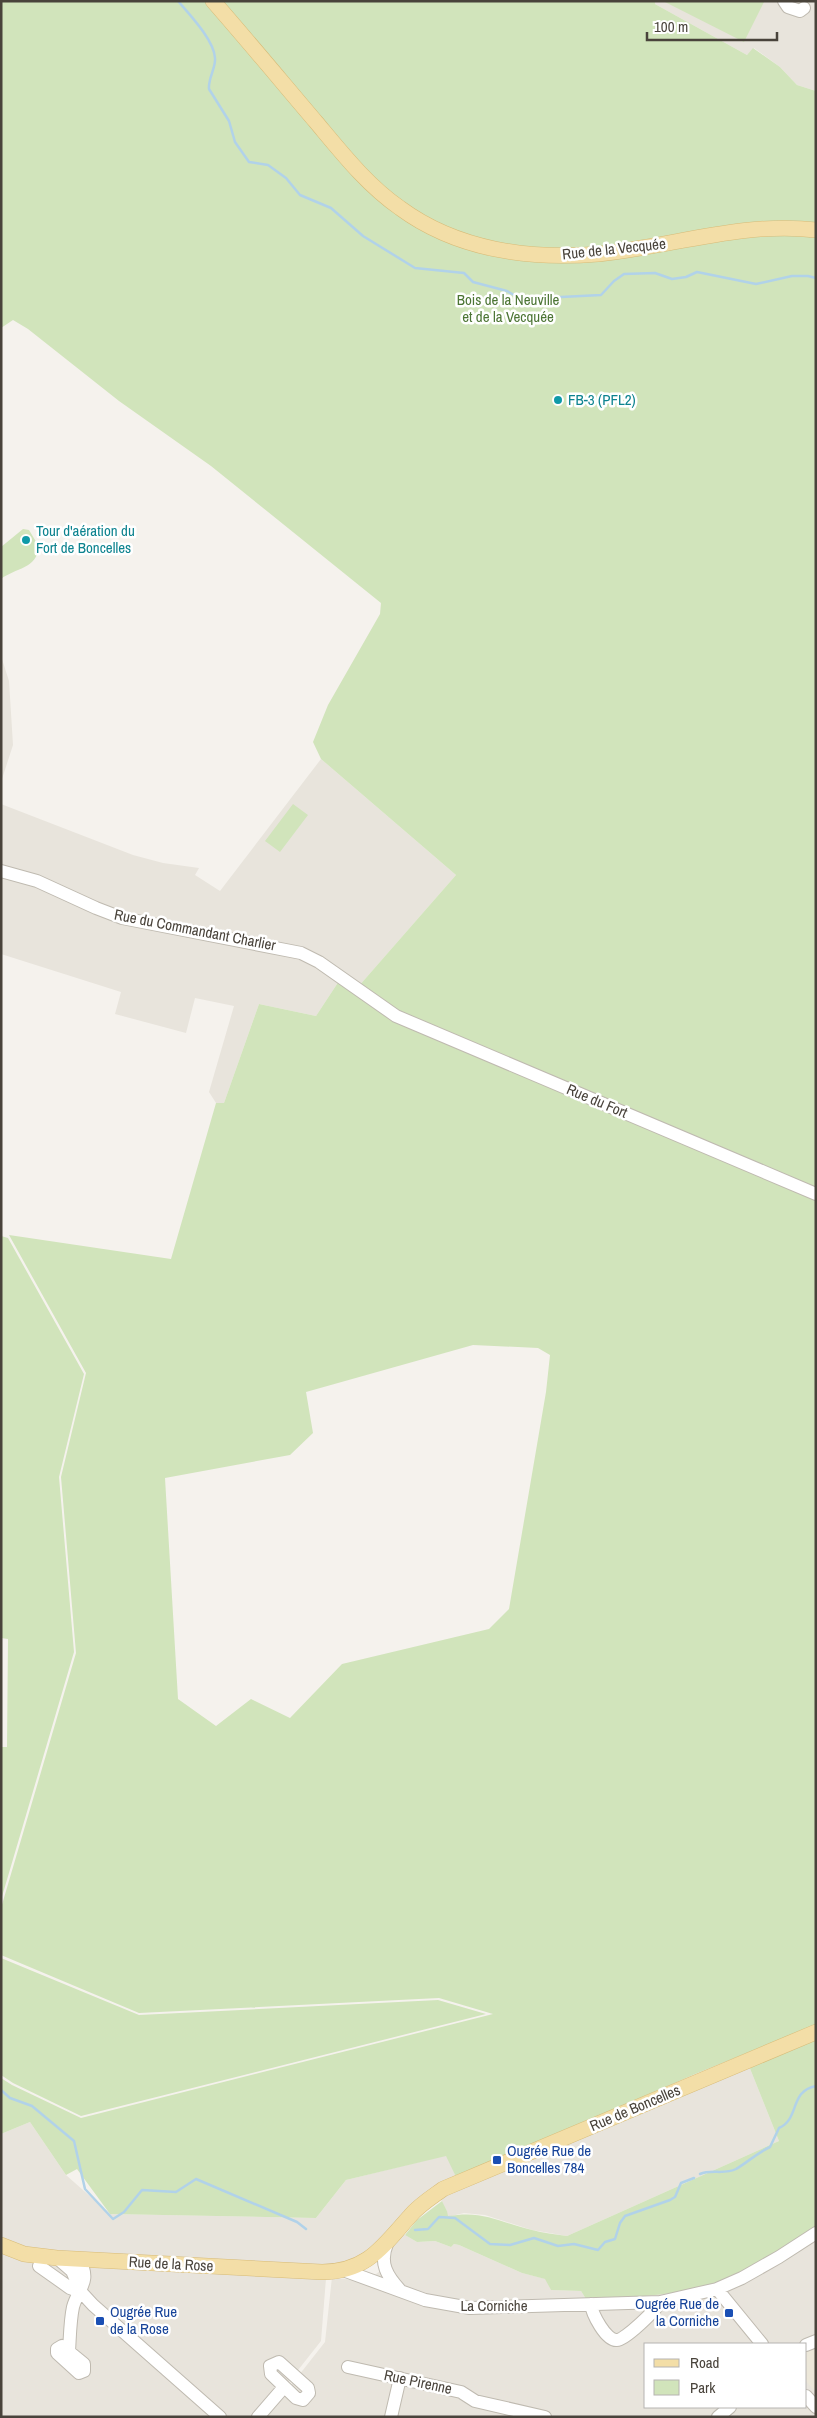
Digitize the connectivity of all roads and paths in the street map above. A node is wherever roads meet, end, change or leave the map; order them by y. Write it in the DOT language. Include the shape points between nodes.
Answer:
graph roads {
  1 [pos="213,1"];
  2 [pos="784,1"];
  3 [pos="807,8"];
  4 [pos="816,230"];
  5 [pos="1,871"];
  6 [pos="379,1006"];
  7 [pos="816,1194"];
  8 [pos="816,2032"];
  9 [pos="816,2233"];
  10 [pos="387,2244"];
  11 [pos="1,2246"];
  12 [pos="371,2258"];
  13 [pos="102,2260"];
  14 [pos="76,2265"];
  15 [pos="39,2266"];
  16 [pos="384,2268"];
  17 [pos="342,2270"];
  18 [pos="85,2274"];
  19 [pos="374,2281"];
  20 [pos="717,2289"];
  21 [pos="400,2290"];
  22 [pos="81,2292"];
  23 [pos="660,2302"];
  24 [pos="591,2304"];
  25 [pos="761,2343"];
  26 [pos="69,2351"];
  27 [pos="348,2368"];
  28 [pos="400,2378"];
  29 [pos="284,2387"];
  30 [pos="807,2397"];
  31 [pos="816,2407"];
  32 [pos="729,2408"];
  33 [pos="220,2417"];
  34 [pos="258,2417"];
  35 [pos="391,2417"];
  36 [pos="545,2417"];
  37 [pos="718,2417"];
  1 -- 4 [label="main road, Rue de la Vecquée" via="369,182 401,209 455,237 497,249 557,255 618,251 754,231"];
  2 -- 3 [label="street" via="796,11"];
  5 -- 6 [label="street, Rue du Commandant Charlier" via="42,883 122,918 301,953 319,962"];
  6 -- 7 [label="street, Rue du Fort" via="439,1036"];
  8 -- 10 [label="main road, Rue de Boncelles" via="443,2189 411,2215"];
  9 -- 20 [label="street, La Corniche" via="762,2268"];
  10 -- 12 [label="main road, Rue de la Rose"];
  10 -- 16 [label="street"];
  11 -- 14 [label="main road, Rue de la Rose"];
  12 -- 16 [label="street"];
  12 -- 17 [label="main road, Rue de la Rose"];
  12 -- 19 [label="street"];
  13 -- 14 [label="main road, Rue de la Rose"];
  13 -- 17 [label="main road, Rue de la Rose" via="322,2272"];
  13 -- 18 [label="street"];
  14 -- 18 [label="street"];
  14 -- 22 [label="street"];
  15 -- 22 [label="street"];
  16 -- 21 [label="street"];
  17 -- 19 [label="street, Rue de la Rose"];
  18 -- 22 [label="street"];
  19 -- 21 [label="street, La Corniche"];
  20 -- 23 [label="street, La Corniche"];
  20 -- 25 [label="street"];
  21 -- 24 [label="street, La Corniche" via="434,2302 470,2308"];
  22 -- 26 [label="street" via="73,2306"];
  22 -- 33 [label="street"];
  23 -- 24 [label="street, La Corniche"];
  23 -- 24 [label="street" via="623,2338 616,2340 611,2339 595,2319"];
  27 -- 28 [label="street, Rue Pirenne"];
  28 -- 35 [label="street"];
  28 -- 36 [label="street, Rue Pirenne" via="461,2392 475,2401"];
  29 -- 34 [label="street"];
  30 -- 31 [label="street"];
  32 -- 37 [label="street"];
}
